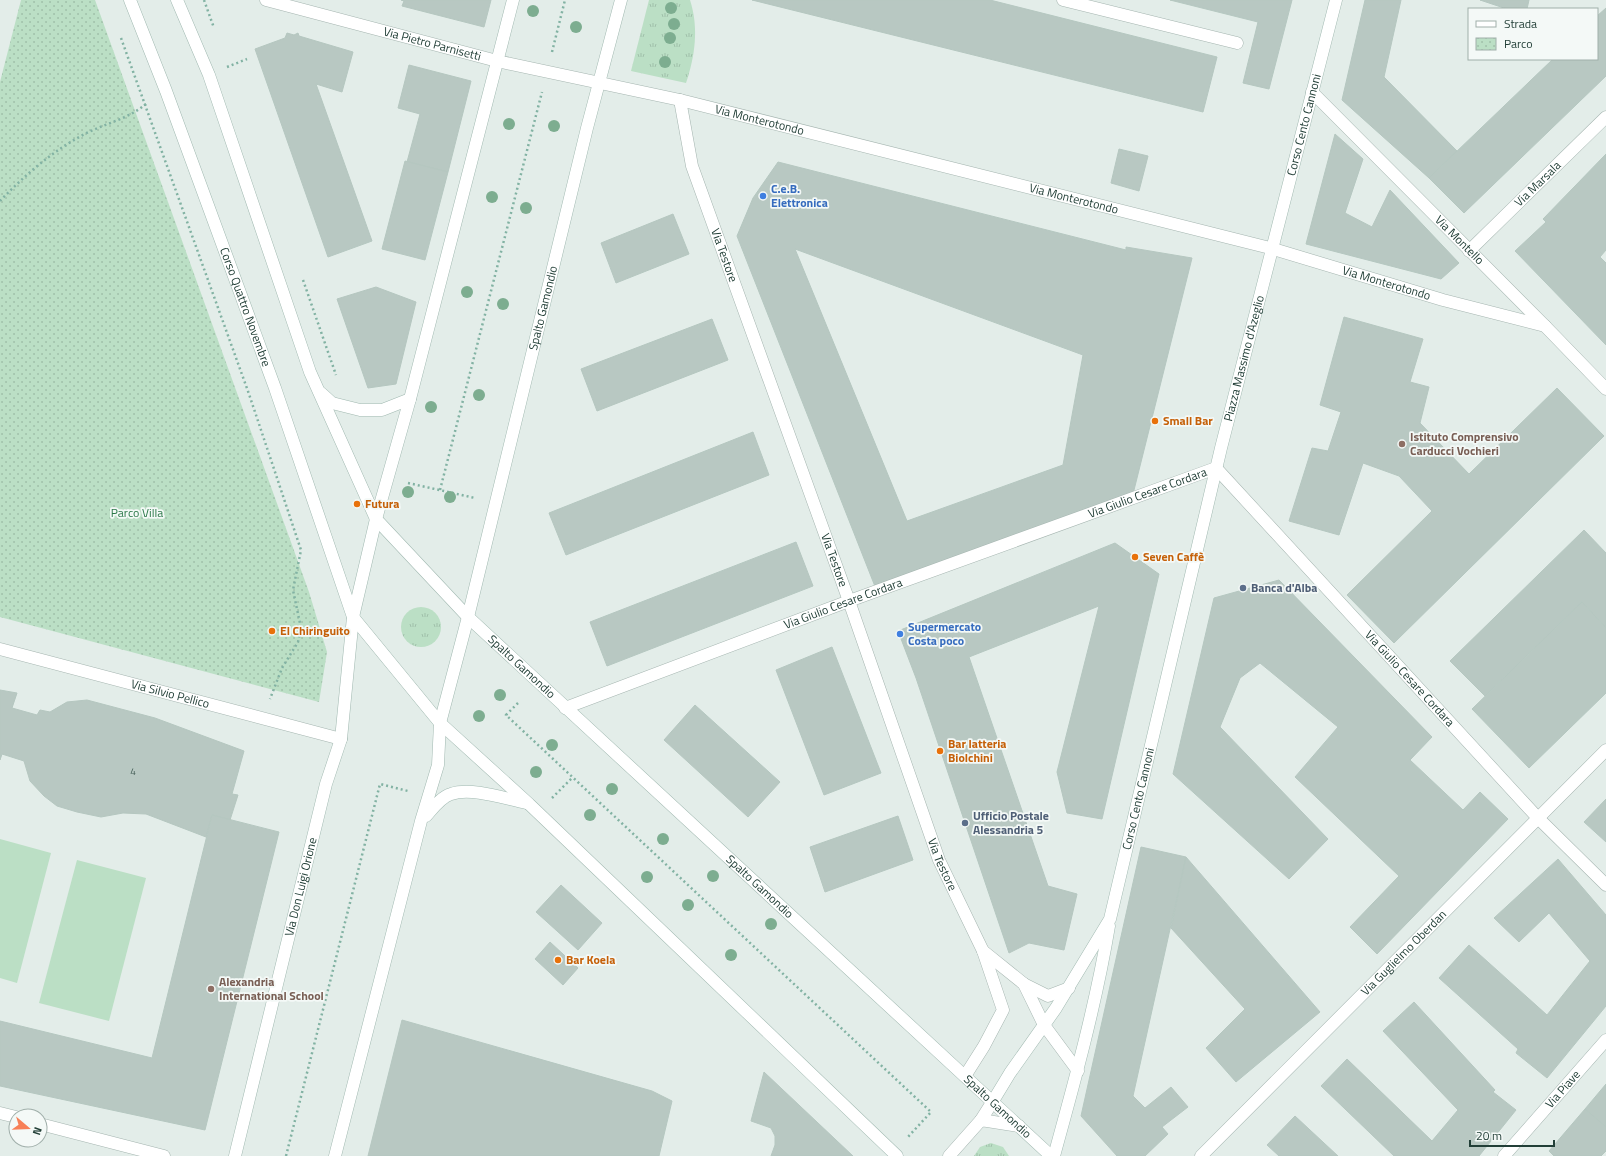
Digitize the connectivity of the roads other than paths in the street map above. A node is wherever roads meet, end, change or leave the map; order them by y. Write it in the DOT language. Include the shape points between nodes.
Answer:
graph roads {
  1 [pos="130,0"];
  2 [pos="177,0"];
  3 [pos="266,0"];
  4 [pos="513,0"];
  5 [pos="621,0"];
  6 [pos="1063,0"];
  7 [pos="1336,0"];
  8 [pos="1237,43"];
  9 [pos="497,61"];
  10 [pos="600,82"];
  11 [pos="1312,92"];
  12 [pos="680,100"];
  13 [pos="1606,117"];
  14 [pos="1270,248"];
  15 [pos="1469,252"];
  16 [pos="1545,326"];
  17 [pos="1606,389"];
  18 [pos="317,390"];
  19 [pos="410,399"];
  20 [pos="1216,468"];
  21 [pos="376,520"];
  22 [pos="849,601"];
  23 [pos="353,617"];
  24 [pos="468,618"];
  25 [pos="0,649"];
  26 [pos="565,708"];
  27 [pos="440,723"];
  28 [pos="341,739"];
  29 [pos="1606,750"];
  30 [pos="529,804"];
  31 [pos="1537,817"];
  32 [pos="421,821"];
  33 [pos="1606,885"];
  34 [pos="1110,918"];
  35 [pos="983,952"];
  36 [pos="1024,984"];
  37 [pos="1069,988"];
  38 [pos="1044,1026"];
  39 [pos="1606,1040"];
  40 [pos="1078,1071"];
  41 [pos="965,1076"];
  42 [pos="993,1101"];
  43 [pos="981,1120"];
  44 [pos="48,1126"];
  45 [pos="1019,1126"];
  46 [pos="895,1154"];
  47 [pos="164,1156"];
  48 [pos="235,1156"];
  49 [pos="335,1156"];
  50 [pos="948,1156"];
  51 [pos="1051,1156"];
  52 [pos="1054,1156"];
  53 [pos="1200,1156"];
  54 [pos="1504,1156"];
  1 -- 23 [label="street, Corso Quattro Novembre" via="275,388"];
  2 -- 18 [label="street" via="209,75"];
  3 -- 9 [label="street, Via Pietro Parnisetti"];
  4 -- 9 [label="street"];
  5 -- 10 [label="street, Spalto Gamondio"];
  6 -- 8 [label="street"];
  7 -- 11 [label="street, Corso Cento Cannoni"];
  9 -- 10 [label="street, Via Pietro Parnisetti"];
  9 -- 19 [label="street"];
  10 -- 12 [label="street, Via Monterotondo"];
  10 -- 24 [label="street, Spalto Gamondio"];
  11 -- 14 [label="street, Corso Cento Cannoni"];
  11 -- 15 [label="street, Via Montello"];
  12 -- 14 [label="street, Via Monterotondo"];
  12 -- 22 [label="street, Via Testore" via="692,166"];
  13 -- 15 [label="street, Via Marsala"];
  14 -- 16 [label="street, Via Monterotondo" via="1442,300"];
  14 -- 20 [label="street, Piazza Massimo d'Azeglio"];
  15 -- 16 [label="street, Via Montello"];
  16 -- 17 [label="street, Via Montello"];
  18 -- 19 [label="street" via="332,403 360,410 382,410"];
  18 -- 21 [label="street"];
  19 -- 21 [label="street"];
  20 -- 22 [label="street, Via Giulio Cesare Cordara"];
  20 -- 31 [label="street, Via Giulio Cesare Cordara"];
  20 -- 34 [label="street, Corso Cento Cannoni"];
  21 -- 23 [label="street"];
  21 -- 24 [label="street, Spalto Gamondio"];
  22 -- 26 [label="street, Via Giulio Cesare Cordara"];
  22 -- 35 [label="street, Via Testore" via="939,860"];
  23 -- 27 [label="street"];
  23 -- 28 [label="street, Via Don Luigi Orione"];
  24 -- 26 [label="street, Spalto Gamondio"];
  24 -- 27 [label="street, Spalto Gamondio"];
  25 -- 28 [label="street, Via Silvio Pellico"];
  26 -- 41 [label="street, Spalto Gamondio"];
  27 -- 30 [label="street"];
  27 -- 32 [label="street" via="438,765"];
  28 -- 48 [label="street, Via Don Luigi Orione" via="326,784"];
  29 -- 31 [label="street, Via Guglielmo Oberdan"];
  30 -- 32 [label="street" via="484,794 461,792 450,794 436,804"];
  30 -- 46 [label="street"];
  31 -- 33 [label="street, Via Giulio Cesare Cordara"];
  31 -- 53 [label="street, Via Guglielmo Oberdan"];
  32 -- 49 [label="street"];
  34 -- 37 [label="street, Corso Cento Cannoni"];
  34 -- 40 [label="street" via="1101,976"];
  35 -- 36 [label="street"];
  35 -- 41 [label="street, Via Testore" via="1003,1010"];
  36 -- 37 [label="street" via="1048,996"];
  36 -- 38 [label="street"];
  37 -- 38 [label="street, Corso Cento Cannoni"];
  38 -- 40 [label="street"];
  38 -- 42 [label="street, Corso Cento Cannoni"];
  39 -- 54 [label="street, Via Piave"];
  40 -- 52 [label="street"];
  41 -- 42 [label="street, Spalto Gamondio"];
  42 -- 43 [label="street, Corso Cento Cannoni"];
  42 -- 45 [label="street, Spalto Gamondio"];
  43 -- 45 [label="street"];
  43 -- 50 [label="street, Corso Cento Cannoni"];
  44 -- 47 [label="street"];
  45 -- 51 [label="street, Spalto Gamondio"];
}
